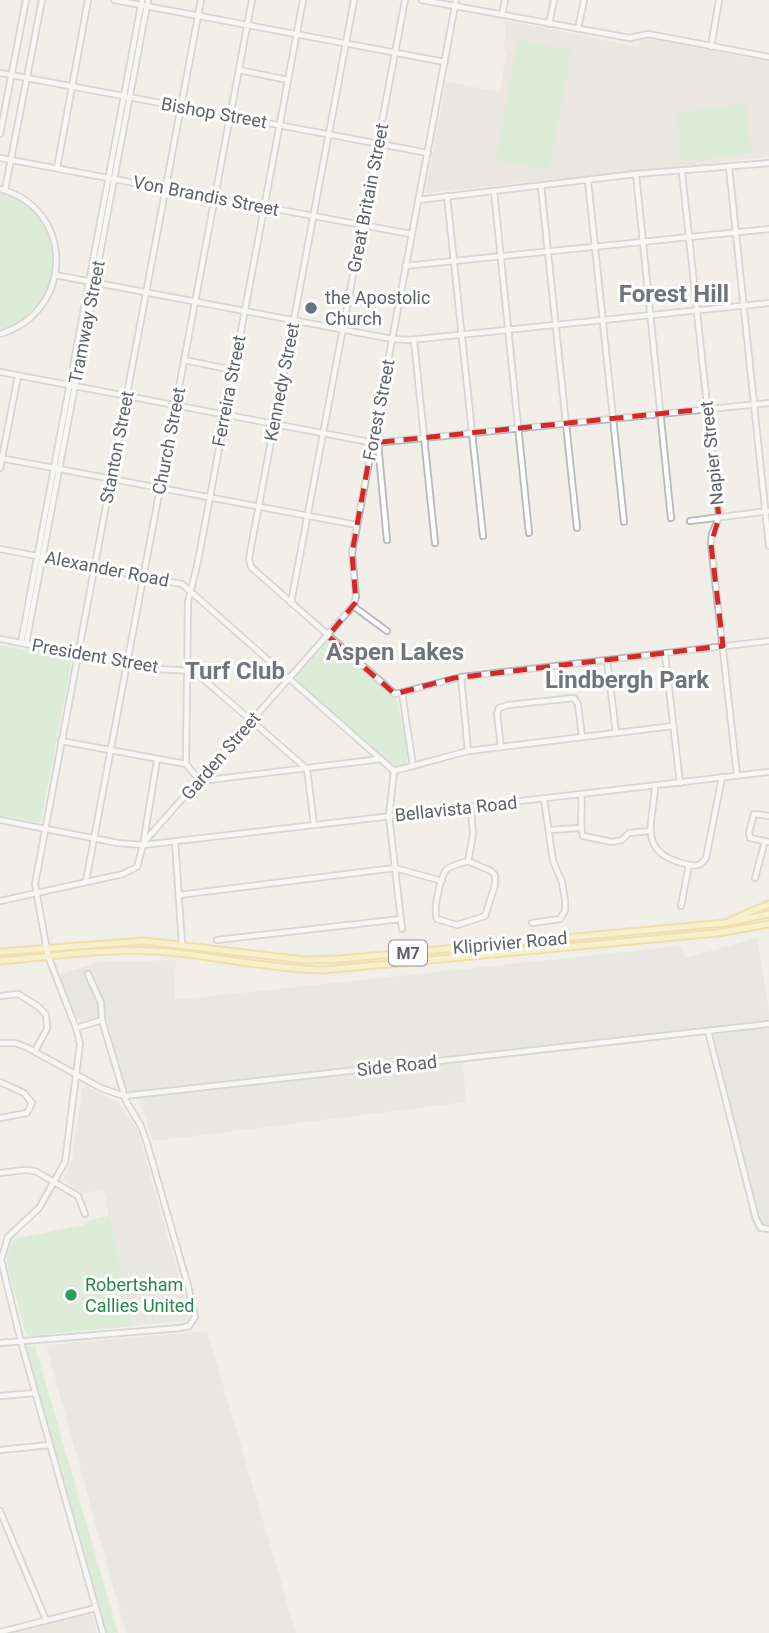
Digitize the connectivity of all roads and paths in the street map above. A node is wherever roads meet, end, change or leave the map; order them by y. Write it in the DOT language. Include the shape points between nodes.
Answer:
graph roads {
  1 [pos="26,0"];
  2 [pos="42,0"];
  3 [pos="88,0"];
  4 [pos="114,0"];
  5 [pos="201,0"];
  6 [pos="252,0"];
  7 [pos="303,0"];
  8 [pos="354,0"];
  9 [pos="405,0"];
  10 [pos="422,0"];
  11 [pos="456,0"];
  12 [pos="505,0"];
  13 [pos="554,0"];
  14 [pos="584,0"];
  15 [pos="719,0"];
  16 [pos="144,3"];
  17 [pos="455,7"];
  18 [pos="502,15"];
  19 [pos="198,16"];
  20 [pos="549,24"];
  21 [pos="248,26"];
  22 [pos="578,29"];
  23 [pos="296,34"];
  24 [pos="346,44"];
  25 [pos="711,47"];
  26 [pos="395,53"];
  27 [pos="769,57"];
  28 [pos="444,62"];
  29 [pos="239,70"];
  30 [pos="0,73"];
  31 [pos="12,75"];
  32 [pos="26,78"];
  33 [pos="288,80"];
  34 [pos="72,86"];
  35 [pos="127,96"];
  36 [pos="181,107"];
  37 [pos="230,116"];
  38 [pos="279,125"];
  39 [pos="0,134"];
  40 [pos="329,135"];
  41 [pos="378,144"];
  42 [pos="428,153"];
  43 [pos="0,158"];
  44 [pos="11,160"];
  45 [pos="769,163"];
  46 [pos="729,167"];
  47 [pos="57,168"];
  48 [pos="682,172"];
  49 [pos="636,174"];
  50 [pos="111,178"];
  51 [pos="588,181"];
  52 [pos="541,186"];
  53 [pos="166,188"];
  54 [pos="3,190"];
  55 [pos="494,191"];
  56 [pos="447,196"];
  57 [pos="215,198"];
  58 [pos="418,200"];
  59 [pos="264,207"];
  60 [pos="313,217"];
  61 [pos="362,226"];
  62 [pos="769,229"];
  63 [pos="736,232"];
  64 [pos="411,234"];
  65 [pos="689,237"];
  66 [pos="642,241"];
  67 [pos="595,246"];
  68 [pos="548,251"];
  69 [pos="501,256"];
  70 [pos="453,262"];
  71 [pos="405,266"];
  72 [pos="55,275"];
  73 [pos="92,282"];
  74 [pos="146,293"];
  75 [pos="195,302"];
  76 [pos="769,303"];
  77 [pos="744,306"];
  78 [pos="244,311"];
  79 [pos="697,311"];
  80 [pos="650,316"];
  81 [pos="294,320"];
  82 [pos="603,321"];
  83 [pos="555,326"];
  84 [pos="343,330"];
  85 [pos="508,330"];
  86 [pos="0,334"];
  87 [pos="461,335"];
  88 [pos="392,339"];
  89 [pos="414,340"];
  90 [pos="184,360"];
  91 [pos="233,370"];
  92 [pos="0,372"];
  93 [pos="18,376"];
  94 [pos="72,386"];
  95 [pos="127,396"];
  96 [pos="769,403"];
  97 [pos="754,404"];
  98 [pos="176,406"];
  99 [pos="706,409"];
  100 [pos="660,414"];
  101 [pos="225,415"];
  102 [pos="613,419"];
  103 [pos="274,424"];
  104 [pos="566,424"];
  105 [pos="519,429"];
  106 [pos="323,433"];
  107 [pos="472,433"];
  108 [pos="425,439"];
  109 [pos="375,443"];
  110 [pos="1,458"];
  111 [pos="0,468"];
  112 [pos="56,468"];
  113 [pos="111,479"];
  114 [pos="762,482"];
  115 [pos="769,482"];
  116 [pos="160,488"];
  117 [pos="209,497"];
  118 [pos="259,507"];
  119 [pos="767,511"];
  120 [pos="308,516"];
  121 [pos="671,517"];
  122 [pos="719,517"];
  123 [pos="690,521"];
  124 [pos="624,522"];
  125 [pos="357,525"];
  126 [pos="577,528"];
  127 [pos="529,533"];
  128 [pos="483,536"];
  129 [pos="387,540"];
  130 [pos="436,543"];
  131 [pos="769,546"];
  132 [pos="0,549"];
  133 [pos="40,556"];
  134 [pos="94,566"];
  135 [pos="144,576"];
  136 [pos="190,589"];
  137 [pos="291,603"];
  138 [pos="353,606"];
  139 [pos="387,631"];
  140 [pos="328,636"];
  141 [pos="0,639"];
  142 [pos="769,641"];
  143 [pos="23,643"];
  144 [pos="723,646"];
  145 [pos="665,653"];
  146 [pos="78,654"];
  147 [pos="607,660"];
  148 [pos="128,663"];
  149 [pos="187,670"];
  150 [pos="461,677"];
  151 [pos="290,678"];
  152 [pos="402,693"];
  153 [pos="253,721"];
  154 [pos="673,726"];
  155 [pos="616,733"];
  156 [pos="582,737"];
  157 [pos="61,741"];
  158 [pos="501,747"];
  159 [pos="111,751"];
  160 [pos="468,751"];
  161 [pos="381,759"];
  162 [pos="157,760"];
  163 [pos="186,764"];
  164 [pos="413,766"];
  165 [pos="307,769"];
  166 [pos="394,771"];
  167 [pos="769,772"];
  168 [pos="737,775"];
  169 [pos="722,777"];
  170 [pos="200,780"];
  171 [pos="680,783"];
  172 [pos="655,785"];
  173 [pos="581,794"];
  174 [pos="544,799"];
  175 [pos="471,807"];
  176 [pos="149,808"];
  177 [pos="389,816"];
  178 [pos="769,816"];
  179 [pos="0,820"];
  180 [pos="314,825"];
  181 [pos="159,827"];
  182 [pos="580,828"];
  183 [pos="45,829"];
  184 [pos="549,830"];
  185 [pos="649,831"];
  186 [pos="94,838"];
  187 [pos="175,841"];
  188 [pos="767,842"];
  189 [pos="144,844"];
  190 [pos="468,861"];
  191 [pos="690,865"];
  192 [pos="395,868"];
  193 [pos="755,878"];
  194 [pos="86,881"];
  195 [pos="442,881"];
  196 [pos="35,893"];
  197 [pos="179,895"];
  198 [pos="0,901"];
  199 [pos="769,904"];
  200 [pos="681,906"];
  201 [pos="769,914"];
  202 [pos="401,919"];
  203 [pos="532,923"];
  204 [pos="725,923"];
  205 [pos="769,924"];
  206 [pos="402,929"];
  207 [pos="217,940"];
  208 [pos="182,944"];
  209 [pos="46,948"];
  210 [pos="0,952"];
  211 [pos="48,956"];
  212 [pos="0,961"];
  213 [pos="88,974"];
  214 [pos="0,996"];
  215 [pos="102,1020"];
  216 [pos="769,1024"];
  217 [pos="76,1028"];
  218 [pos="708,1031"];
  219 [pos="0,1043"];
  220 [pos="35,1051"];
  221 [pos="77,1075"];
  222 [pos="0,1082"];
  223 [pos="124,1096"];
  224 [pos="0,1118"];
  225 [pos="0,1173"];
  226 [pos="54,1182"];
  227 [pos="85,1214"];
  228 [pos="767,1229"];
  229 [pos="21,1342"];
  230 [pos="0,1343"];
  231 [pos="35,1393"];
  232 [pos="0,1396"];
  233 [pos="49,1444"];
  234 [pos="0,1450"];
  235 [pos="0,1511"];
  236 [pos="96,1608"];
  237 [pos="46,1620"];
  238 [pos="0,1632"];
  239 [pos="103,1633"];
  1 -- 31 [label="street"];
  2 -- 32 [label="street"];
  3 -- 34 [label="street"];
  4 -- 16 [label="street"];
  5 -- 19 [label="street, Stanton Street"];
  6 -- 21 [label="street, Church Street"];
  7 -- 23 [label="street, Ferreira Street"];
  8 -- 24 [label="street, Kennedy Street"];
  9 -- 26 [label="street, Great Britain Street"];
  10 -- 17 [label="street"];
  11 -- 17 [label="street, Forest Street"];
  12 -- 18 [label="street"];
  13 -- 20 [label="street"];
  14 -- 22 [label="street"];
  15 -- 25 [label="street"];
  16 -- 19 [label="street"];
  16 -- 35 [label="street, Tramway Street"];
  17 -- 18 [label="street"];
  17 -- 28 [label="street, Forest Street"];
  18 -- 20 [label="street"];
  19 -- 21 [label="street"];
  19 -- 36 [label="street, Stanton Street"];
  20 -- 22 [label="street"];
  21 -- 23 [label="street"];
  21 -- 29 [label="street, Church Street"];
  22 -- 25 [label="street" via="630,38 648,34"];
  23 -- 24 [label="street"];
  23 -- 33 [label="street, Ferreira Street"];
  24 -- 26 [label="street"];
  24 -- 40 [label="street, Kennedy Street"];
  25 -- 27 [label="street"];
  26 -- 28 [label="street"];
  26 -- 41 [label="street, Great Britain Street"];
  28 -- 42 [label="street, Forest Street"];
  29 -- 33 [label="street"];
  29 -- 37 [label="street, Church Street"];
  30 -- 31 [label="street, Bishop Street"];
  31 -- 32 [label="street, Bishop Street"];
  31 -- 39 [label="street"];
  32 -- 34 [label="street, Bishop Street"];
  32 -- 44 [label="street"];
  33 -- 38 [label="street, Ferreira Street"];
  34 -- 35 [label="street, Bishop Street"];
  34 -- 47 [label="street"];
  35 -- 36 [label="street, Bishop Street"];
  35 -- 50 [label="street, Tramway Street"];
  36 -- 37 [label="street, Bishop Street"];
  36 -- 53 [label="street, Stanton Street"];
  37 -- 38 [label="street, Bishop Street"];
  37 -- 57 [label="street, Church Street"];
  38 -- 40 [label="street, Bishop Street"];
  38 -- 59 [label="street, Ferreira Street"];
  40 -- 41 [label="street, Bishop Street"];
  40 -- 60 [label="street, Kennedy Street"];
  41 -- 42 [label="street, Bishop Street"];
  41 -- 61 [label="street, Great Britain Street"];
  42 -- 58 [label="street, Forest Street"];
  43 -- 44 [label="street, Von Brandis Street"];
  44 -- 47 [label="street, Von Brandis Street"];
  44 -- 54 [label="street"];
  45 -- 46 [label="street"];
  46 -- 48 [label="street"];
  46 -- 63 [label="street"];
  47 -- 50 [label="street, Von Brandis Street"];
  48 -- 49 [label="street"];
  48 -- 65 [label="street, Napier Street"];
  49 -- 51 [label="street"];
  49 -- 66 [label="street"];
  50 -- 53 [label="street, Von Brandis Street"];
  50 -- 73 [label="street, Tramway Street"];
  51 -- 52 [label="street"];
  51 -- 67 [label="street"];
  52 -- 55 [label="street"];
  52 -- 68 [label="street"];
  53 -- 57 [label="street, Von Brandis Street"];
  53 -- 74 [label="street, Stanton Street"];
  54 -- 72 [label="street" via="32,206 46,223 55,245"];
  55 -- 56 [label="street"];
  55 -- 69 [label="street"];
  56 -- 58 [label="street"];
  56 -- 70 [label="street"];
  57 -- 59 [label="street, Von Brandis Street"];
  57 -- 75 [label="street, Church Street"];
  58 -- 64 [label="street, Forest Street"];
  59 -- 60 [label="street, Von Brandis Street"];
  59 -- 78 [label="street, Ferreira Street"];
  60 -- 61 [label="street, Von Brandis Street"];
  60 -- 81 [label="street, Kennedy Street"];
  61 -- 64 [label="street, Von Brandis Street"];
  61 -- 84 [label="street, Great Britain Street"];
  62 -- 63 [label="street"];
  63 -- 65 [label="street"];
  63 -- 77 [label="street"];
  64 -- 71 [label="street, Forest Street"];
  65 -- 66 [label="street"];
  65 -- 79 [label="street, Napier Street"];
  66 -- 67 [label="street"];
  66 -- 80 [label="street"];
  67 -- 68 [label="street"];
  67 -- 82 [label="street"];
  68 -- 69 [label="street"];
  68 -- 83 [label="street"];
  69 -- 70 [label="street"];
  69 -- 85 [label="street"];
  70 -- 71 [label="street"];
  70 -- 87 [label="street"];
  71 -- 88 [label="street, Forest Street"];
  72 -- 73 [label="street"];
  72 -- 86 [label="street" via="37,312 17,328"];
  73 -- 74 [label="street"];
  73 -- 94 [label="street, Tramway Street"];
  74 -- 75 [label="street"];
  74 -- 95 [label="street, Stanton Street"];
  75 -- 78 [label="street"];
  75 -- 90 [label="street, Church Street"];
  76 -- 77 [label="street"];
  77 -- 79 [label="street"];
  77 -- 97 [label="street"];
  78 -- 81 [label="street"];
  78 -- 91 [label="street, Ferreira Street"];
  79 -- 80 [label="street"];
  79 -- 99 [label="street, Napier Street"];
  80 -- 82 [label="street"];
  80 -- 100 [label="street"];
  81 -- 84 [label="street"];
  81 -- 103 [label="street, Kennedy Street"];
  82 -- 83 [label="street"];
  82 -- 102 [label="street"];
  83 -- 85 [label="street"];
  83 -- 104 [label="street"];
  84 -- 88 [label="street"];
  84 -- 106 [label="street, Great Britain Street"];
  85 -- 87 [label="street"];
  85 -- 105 [label="street"];
  87 -- 89 [label="street"];
  87 -- 107 [label="street"];
  88 -- 89 [label="street"];
  88 -- 109 [label="street, Forest Street"];
  89 -- 108 [label="street"];
  90 -- 91 [label="street"];
  90 -- 98 [label="street, Church Street"];
  91 -- 101 [label="street, Ferreira Street"];
  92 -- 93 [label="street"];
  93 -- 94 [label="street"];
  93 -- 110 [label="street"];
  94 -- 95 [label="street"];
  94 -- 112 [label="street, Tramway Street"];
  95 -- 98 [label="street"];
  95 -- 113 [label="street, Stanton Street"];
  96 -- 97 [label="street"];
  97 -- 99 [label="street"];
  97 -- 114 [label="street"];
  98 -- 101 [label="street"];
  98 -- 116 [label="street, Church Street"];
  99 -- 100 [label="street"];
  99 -- 122 [label="street, Napier Street"];
  100 -- 102 [label="street"];
  100 -- 121 [label="street"];
  101 -- 103 [label="street"];
  101 -- 117 [label="street, Ferreira Street"];
  102 -- 104 [label="street"];
  102 -- 124 [label="street"];
  103 -- 106 [label="street"];
  103 -- 118 [label="street, Kennedy Street"];
  104 -- 105 [label="street"];
  104 -- 126 [label="street"];
  105 -- 107 [label="street"];
  105 -- 127 [label="street"];
  106 -- 109 [label="street"];
  106 -- 120 [label="street, Great Britain Street"];
  107 -- 108 [label="street"];
  107 -- 128 [label="street"];
  108 -- 109 [label="street"];
  108 -- 130 [label="street"];
  109 -- 125 [label="street, Forest Street"];
  109 -- 129 [label="street"];
  110 -- 111 [label="street"];
  110 -- 112 [label="street"];
  112 -- 113 [label="street"];
  112 -- 133 [label="street, Tramway Street"];
  113 -- 116 [label="street"];
  113 -- 134 [label="street, Stanton Street"];
  114 -- 115 [label="street"];
  114 -- 119 [label="street"];
  116 -- 117 [label="street"];
  116 -- 135 [label="street, Church Street"];
  117 -- 118 [label="street"];
  117 -- 136 [label="street, Ferreira Street"];
  118 -- 120 [label="street"];
  118 -- 137 [label="street, Kennedy Street" via="249,564"];
  119 -- 122 [label="street"];
  119 -- 131 [label="street"];
  120 -- 125 [label="street"];
  120 -- 137 [label="street, Great Britain Street"];
  122 -- 123 [label="street"];
  122 -- 144 [label="street, Napier Street" via="711,544"];
  125 -- 138 [label="street, Forest Street"];
  132 -- 133 [label="street, Alexander Road"];
  133 -- 134 [label="street, Alexander Road"];
  133 -- 143 [label="street, Tramway Street"];
  134 -- 135 [label="street, Alexander Road"];
  134 -- 146 [label="street, Stanton Street"];
  135 -- 136 [label="street, Alexander Road"];
  135 -- 148 [label="street, Church Street"];
  136 -- 149 [label="street, Ferreira Street"];
  136 -- 151 [label="street, Alexander Road"];
  137 -- 140 [label="street, Kennedy Street"];
  138 -- 139 [label="street"];
  138 -- 140 [label="street, Garden Street"];
  140 -- 151 [label="street, Garden Street"];
  140 -- 152 [label="street, Kennedy Street" via="392,692"];
  141 -- 143 [label="street, President Street"];
  142 -- 144 [label="street"];
  143 -- 146 [label="street, President Street"];
  144 -- 145 [label="street"];
  144 -- 168 [label="street, Napier Street"];
  145 -- 147 [label="street"];
  145 -- 154 [label="street"];
  146 -- 148 [label="street, President Street"];
  146 -- 157 [label="street, Stanton Street"];
  147 -- 150 [label="street"];
  147 -- 155 [label="street"];
  148 -- 149 [label="street, President Street"];
  148 -- 159 [label="street, Church Street"];
  149 -- 153 [label="street, President Street" via="201,675"];
  149 -- 163 [label="street, Ferreira Street"];
  150 -- 152 [label="street"];
  150 -- 160 [label="street"];
  151 -- 153 [label="street, Garden Street"];
  151 -- 161 [label="street, Alexander Road"];
  152 -- 164 [label="street"];
  153 -- 165 [label="street, President Street"];
  153 -- 170 [label="street, Garden Street"];
  154 -- 155 [label="street"];
  154 -- 171 [label="street"];
  155 -- 156 [label="street"];
  156 -- 158 [label="street"];
  156 -- 158 [label="street" via="574,698 508,705 498,710"];
  157 -- 159 [label="street"];
  157 -- 183 [label="street, Stanton Street"];
  158 -- 160 [label="street"];
  159 -- 162 [label="street"];
  159 -- 186 [label="street, Church Street"];
  160 -- 164 [label="street"];
  161 -- 165 [label="street"];
  161 -- 166 [label="street, Alexander Road"];
  162 -- 163 [label="street"];
  162 -- 176 [label="street"];
  163 -- 170 [label="street"];
  164 -- 166 [label="street"];
  165 -- 170 [label="street"];
  165 -- 180 [label="street"];
  166 -- 177 [label="street"];
  167 -- 168 [label="street, Bellavista Road"];
  168 -- 169 [label="street, Bellavista Road"];
  169 -- 171 [label="street, Bellavista Road"];
  169 -- 191 [label="street" via="706,858 699,865"];
  170 -- 181 [label="street, Garden Street"];
  171 -- 172 [label="street, Bellavista Road"];
  172 -- 173 [label="street, Bellavista Road"];
  172 -- 185 [label="street"];
  173 -- 174 [label="street, Bellavista Road"];
  173 -- 182 [label="street"];
  174 -- 175 [label="street, Bellavista Road"];
  174 -- 184 [label="street"];
  175 -- 177 [label="street, Bellavista Road"];
  175 -- 190 [label="street" via="473,835"];
  176 -- 181 [label="street" via="151,820"];
  176 -- 189 [label="street"];
  177 -- 180 [label="street, Bellavista Road"];
  177 -- 192 [label="street"];
  178 -- 188 [label="street" via="754,814 749,832 750,838"];
  179 -- 183 [label="street"];
  180 -- 187 [label="street, Bellavista Road"];
  181 -- 189 [label="street, Garden Street"];
  182 -- 184 [label="street"];
  182 -- 185 [label="street" via="585,837 612,842 629,833"];
  183 -- 186 [label="street"];
  183 -- 196 [label="street, Stanton Street"];
  184 -- 203 [label="street" via="566,909 560,919"];
  185 -- 191 [label="street" via="662,855"];
  186 -- 189 [label="street"];
  186 -- 194 [label="street, Church Street"];
  187 -- 189 [label="street, Bellavista Road"];
  187 -- 197 [label="street"];
  188 -- 193 [label="street"];
  189 -- 194 [label="street" via="136,869"];
  190 -- 195 [label="street" via="448,869"];
  190 -- 195 [label="street" via="495,876 485,916 457,925 437,919"];
  191 -- 200 [label="street"];
  192 -- 195 [label="street"];
  192 -- 197 [label="street"];
  192 -- 202 [label="street"];
  194 -- 196 [label="street"];
  196 -- 198 [label="street"];
  196 -- 209 [label="street, Stanton Street"];
  197 -- 208 [label="street"];
  199 -- 204 [label="main road"];
  201 -- 204 [label="main road, Kliprivier Road / M7"];
  202 -- 206 [label="street"];
  202 -- 207 [label="street"];
  204 -- 208 [label="main road, Kliprivier Road / M7" via="317,960"];
  205 -- 211 [label="main road, Kliprivier Road / M7" via="717,933 323,970 156,951"];
  208 -- 209 [label="main road, Kliprivier Road / M7"];
  209 -- 210 [label="main road, Kliprivier Road / M7"];
  209 -- 211 [label="street, Stanton Street"];
  211 -- 212 [label="main road, Kliprivier Road / M7"];
  211 -- 217 [label="street, Stanton Street"];
  213 -- 215 [label="street" via="101,1003"];
  214 -- 220 [label="street" via="15,993 46,1015 47,1029"];
  215 -- 217 [label="street"];
  215 -- 223 [label="street"];
  216 -- 218 [label="street, Side Road"];
  217 -- 221 [label="street, Stanton Street" via="80,1051"];
  218 -- 223 [label="street, Side Road"];
  218 -- 228 [label="street" via="756,1219 759,1227"];
  219 -- 220 [label="street"];
  220 -- 221 [label="street"];
  221 -- 223 [label="street"];
  221 -- 226 [label="street, Stanton Street" via="67,1154"];
  222 -- 224 [label="street" via="24,1093 32,1103 27,1113"];
  223 -- 229 [label="street" via="148,1143 195,1317 180,1328"];
  225 -- 226 [label="street" via="31,1170"];
  226 -- 227 [label="street" via="79,1197"];
  226 -- 229 [label="street, Stanton Street" via="39,1208 13,1231 3,1248 2,1268"];
  229 -- 230 [label="street"];
  229 -- 231 [label="street"];
  231 -- 232 [label="street"];
  231 -- 233 [label="street"];
  233 -- 234 [label="street"];
  233 -- 236 [label="street"];
  235 -- 237 [label="street"];
  236 -- 237 [label="street"];
  236 -- 239 [label="street"];
  237 -- 238 [label="street"];
}
